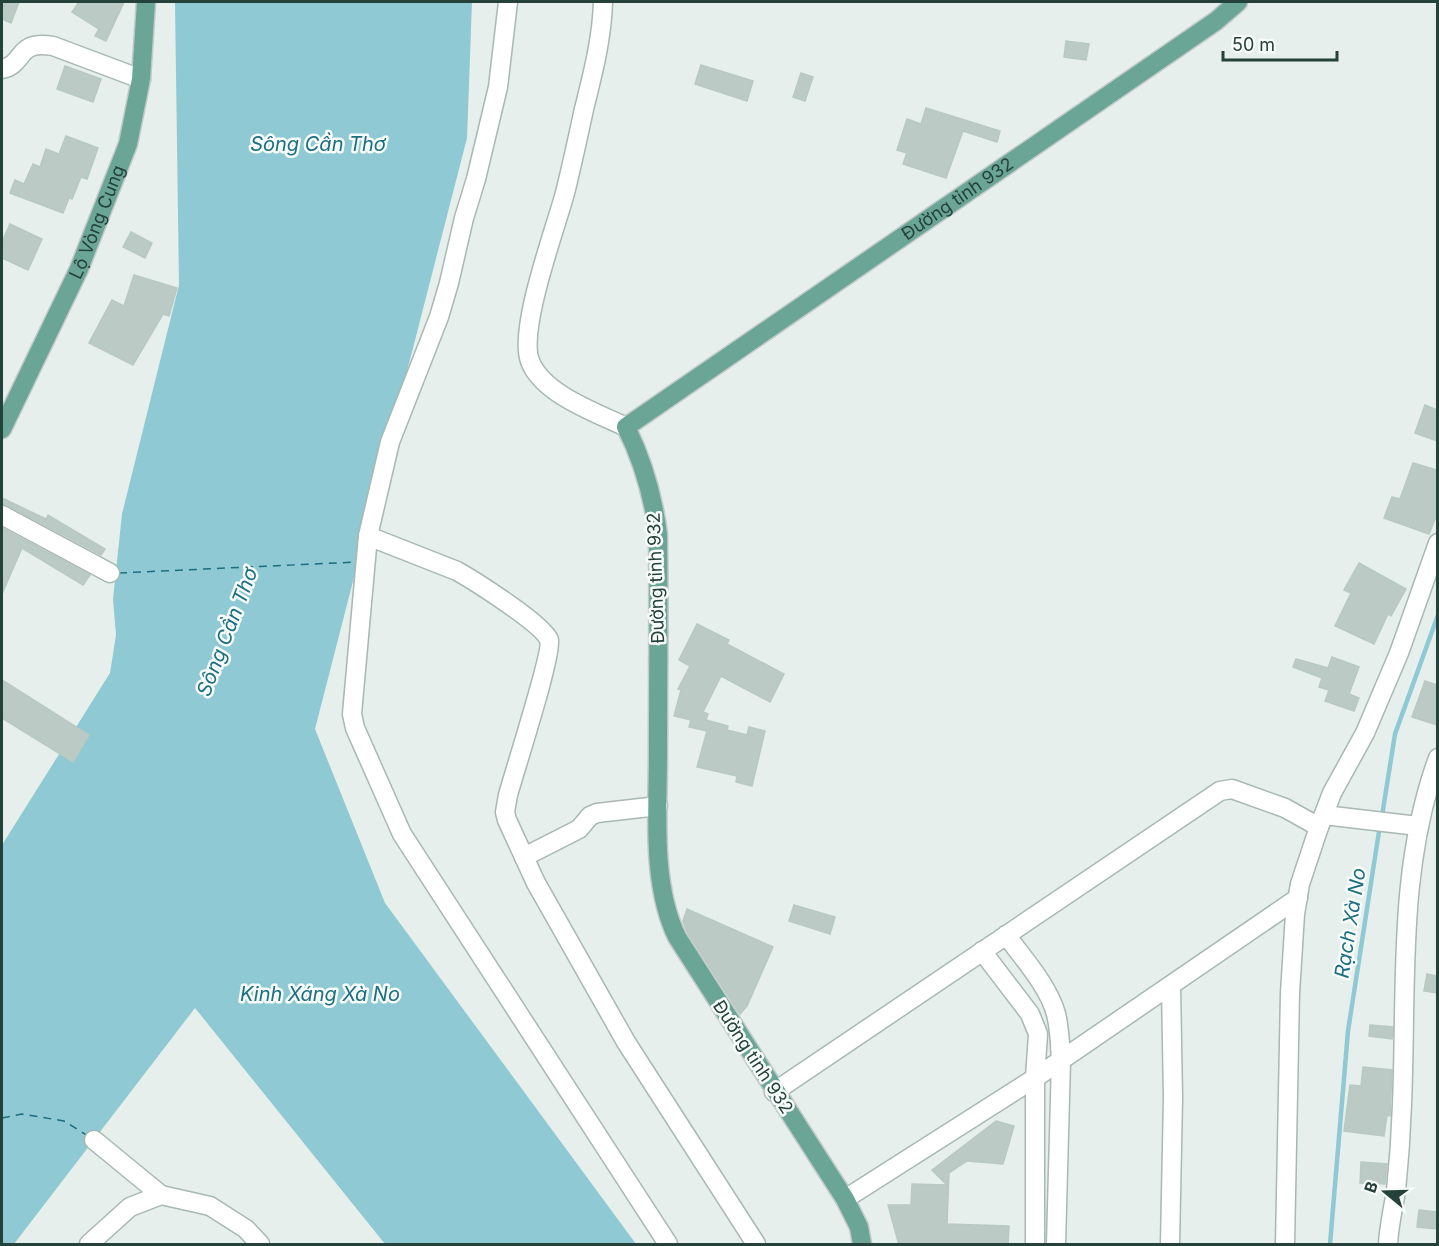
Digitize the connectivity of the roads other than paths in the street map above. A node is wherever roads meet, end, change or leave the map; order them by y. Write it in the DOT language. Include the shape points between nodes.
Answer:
graph roads {
  1 [pos="146,2"];
  2 [pos="508,2"];
  3 [pos="603,2"];
  4 [pos="1239,2"];
  5 [pos="2,69"];
  6 [pos="141,79"];
  7 [pos="626,427"];
  8 [pos="2,429"];
  9 [pos="2,515"];
  10 [pos="368,536"];
  11 [pos="1437,543"];
  12 [pos="110,573"];
  13 [pos="1437,758"];
  14 [pos="658,806"];
  15 [pos="1328,820"];
  16 [pos="1412,825"];
  17 [pos="524,857"];
  18 [pos="1298,898"];
  19 [pos="1006,935"];
  20 [pos="982,951"];
  21 [pos="1171,986"];
  22 [pos="1061,1061"];
  23 [pos="1035,1078"];
  24 [pos="774,1092"];
  25 [pos="94,1140"];
  26 [pos="161,1195"];
  27 [pos="845,1199"];
  28 [pos="89,1245"];
  29 [pos="260,1245"];
  30 [pos="669,1245"];
  31 [pos="756,1245"];
  32 [pos="862,1245"];
  33 [pos="1035,1245"];
  34 [pos="1056,1245"];
  35 [pos="1170,1245"];
  36 [pos="1285,1245"];
  37 [pos="1388,1245"];
  1 -- 6 [label="main road, Lộ Vòng Cung"];
  2 -- 10 [label="street" via="498,87 449,283 390,442"];
  3 -- 7 [label="street" via="599,48 527,344 530,362 541,381"];
  4 -- 7 [label="main road, Đường tỉnh 932"];
  5 -- 6 [label="street" via="32,45 41,44"];
  6 -- 8 [label="main road, Lộ Vòng Cung" via="128,144 83,258"];
  7 -- 14 [label="main road, Đường tỉnh 932" via="645,469 658,534"];
  9 -- 12 [label="street"];
  10 -- 17 [label="street" via="470,578 540,628 548,639 541,681 506,812"];
  10 -- 30 [label="street" via="362,563 352,714 356,728 402,834"];
  11 -- 15 [label="street" via="1370,723 1332,793"];
  13 -- 16 [label="street"];
  14 -- 17 [label="street" via="597,813 579,829"];
  14 -- 24 [label="main road, Đường tỉnh 932" via="663,901 676,938"];
  15 -- 16 [label="street"];
  15 -- 18 [label="street" via="1300,884"];
  15 -- 19 [label="street" via="1226,789 1220,791"];
  16 -- 37 [label="street" via="1405,926 1402,1108"];
  17 -- 31 [label="street" via="626,1042"];
  18 -- 21 [label="street"];
  18 -- 36 [label="street" via="1290,993"];
  19 -- 20 [label="street"];
  19 -- 22 [label="street" via="1053,1005 1060,1032"];
  20 -- 23 [label="street" via="1034,1020 1039,1041"];
  20 -- 24 [label="street"];
  21 -- 22 [label="street"];
  21 -- 35 [label="street"];
  22 -- 23 [label="street"];
  22 -- 34 [label="street"];
  23 -- 27 [label="street"];
  23 -- 33 [label="street"];
  24 -- 27 [label="main road, Đường tỉnh 932"];
  25 -- 26 [label="street"];
  26 -- 28 [label="street" via="130,1207"];
  26 -- 29 [label="street" via="210,1206 246,1229"];
  27 -- 32 [label="main road, Đường tỉnh 932" via="859,1227"];
}
